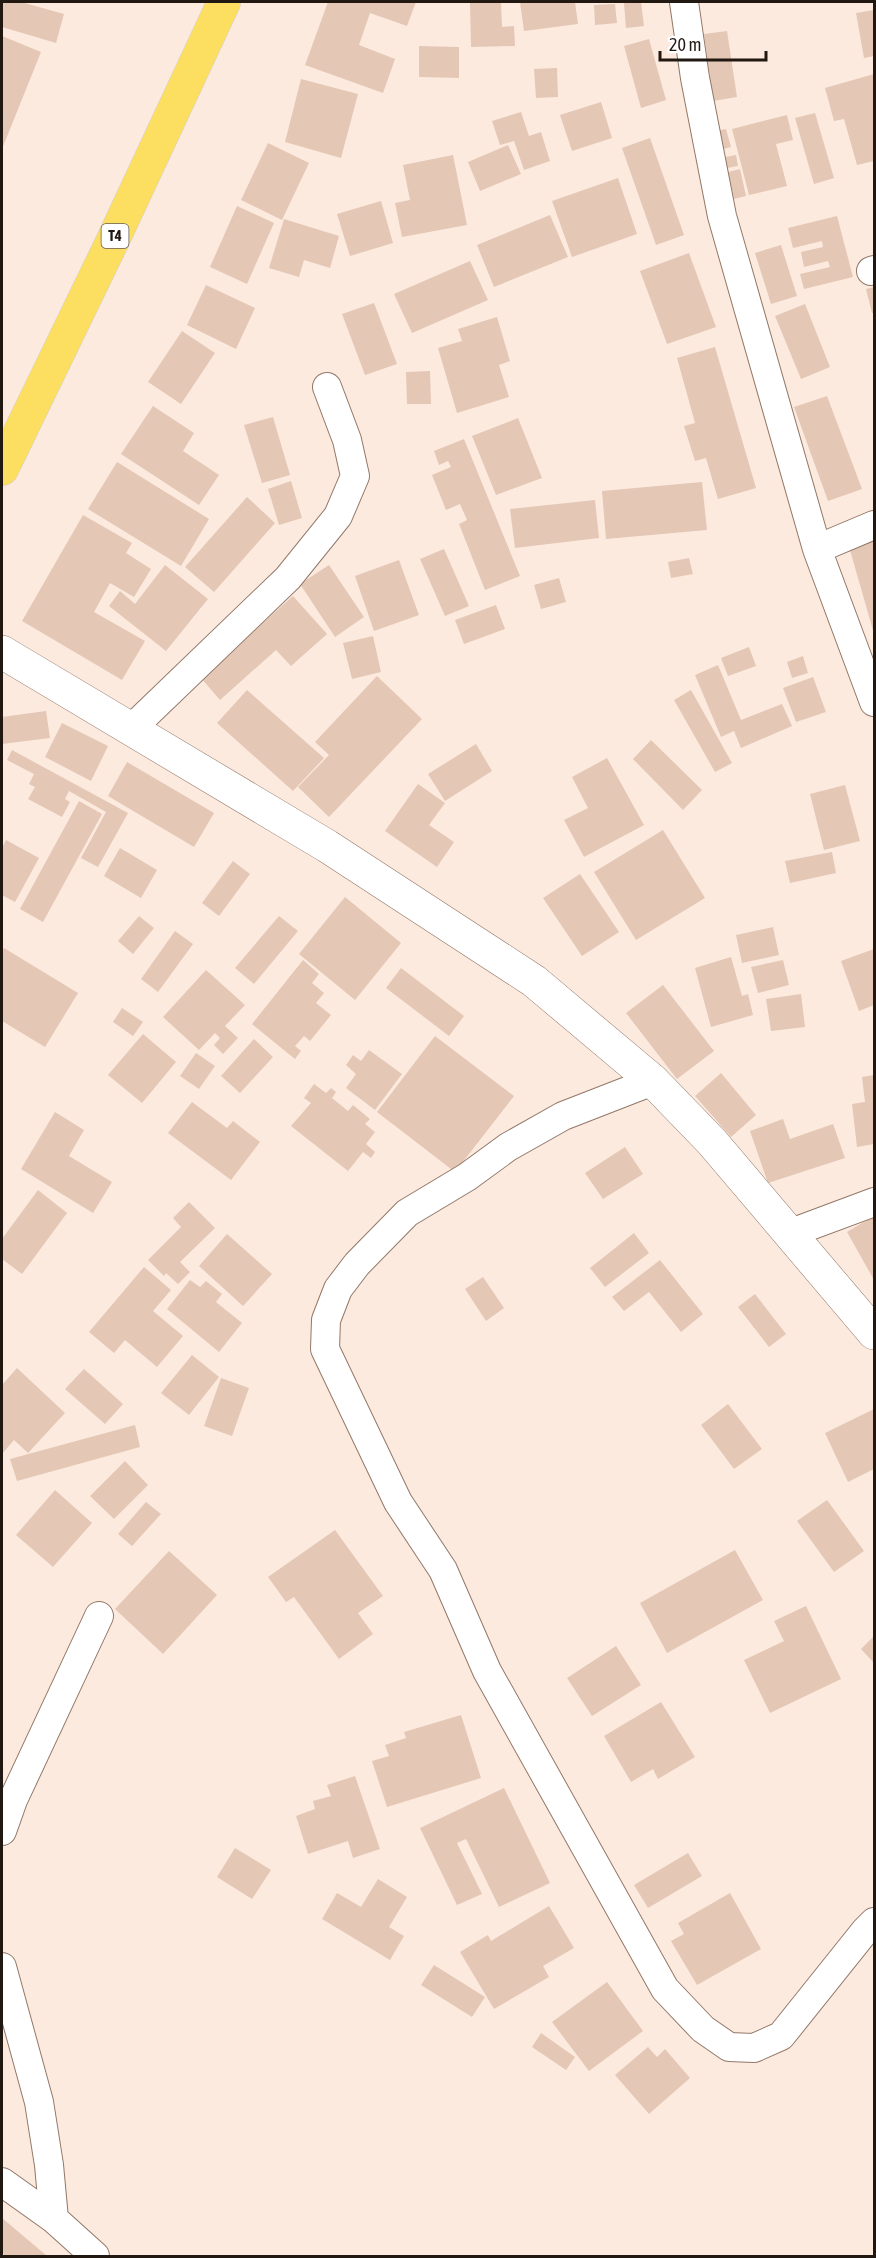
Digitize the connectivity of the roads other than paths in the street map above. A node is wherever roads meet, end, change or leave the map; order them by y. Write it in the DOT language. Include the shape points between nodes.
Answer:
graph roads {
  1 [pos="224,2"];
  2 [pos="684,2"];
  3 [pos="327,387"];
  4 [pos="2,469"];
  5 [pos="874,525"];
  6 [pos="817,549"];
  7 [pos="2,652"];
  8 [pos="874,702"];
  9 [pos="131,729"];
  10 [pos="653,1081"];
  11 [pos="874,1202"];
  12 [pos="791,1233"];
  13 [pos="874,1333"];
  14 [pos="99,1616"];
  15 [pos="2,1831"];
  16 [pos="874,1922"];
  17 [pos="2,1967"];
  18 [pos="2,2182"];
  19 [pos="54,2219"];
  20 [pos="95,2256"];
  1 -- 4 [label="highway, T4"];
  2 -- 6 [label="street" via="722,216"];
  3 -- 9 [label="street" via="347,440 355,476 338,516 288,579"];
  5 -- 6 [label="street"];
  6 -- 8 [label="street"];
  7 -- 9 [label="street"];
  9 -- 10 [label="street" via="327,846 534,981"];
  10 -- 12 [label="street"];
  10 -- 16 [label="street" via="563,1116 407,1213 338,1288 326,1320 325,1349 398,1502 443,1570 487,1671 665,1989 703,2029 729,2047 754,2048 781,2036"];
  11 -- 12 [label="street"];
  12 -- 13 [label="street"];
  14 -- 15 [label="street"];
  17 -- 19 [label="street" via="39,2102"];
  18 -- 19 [label="street"];
  19 -- 20 [label="street"];
}
